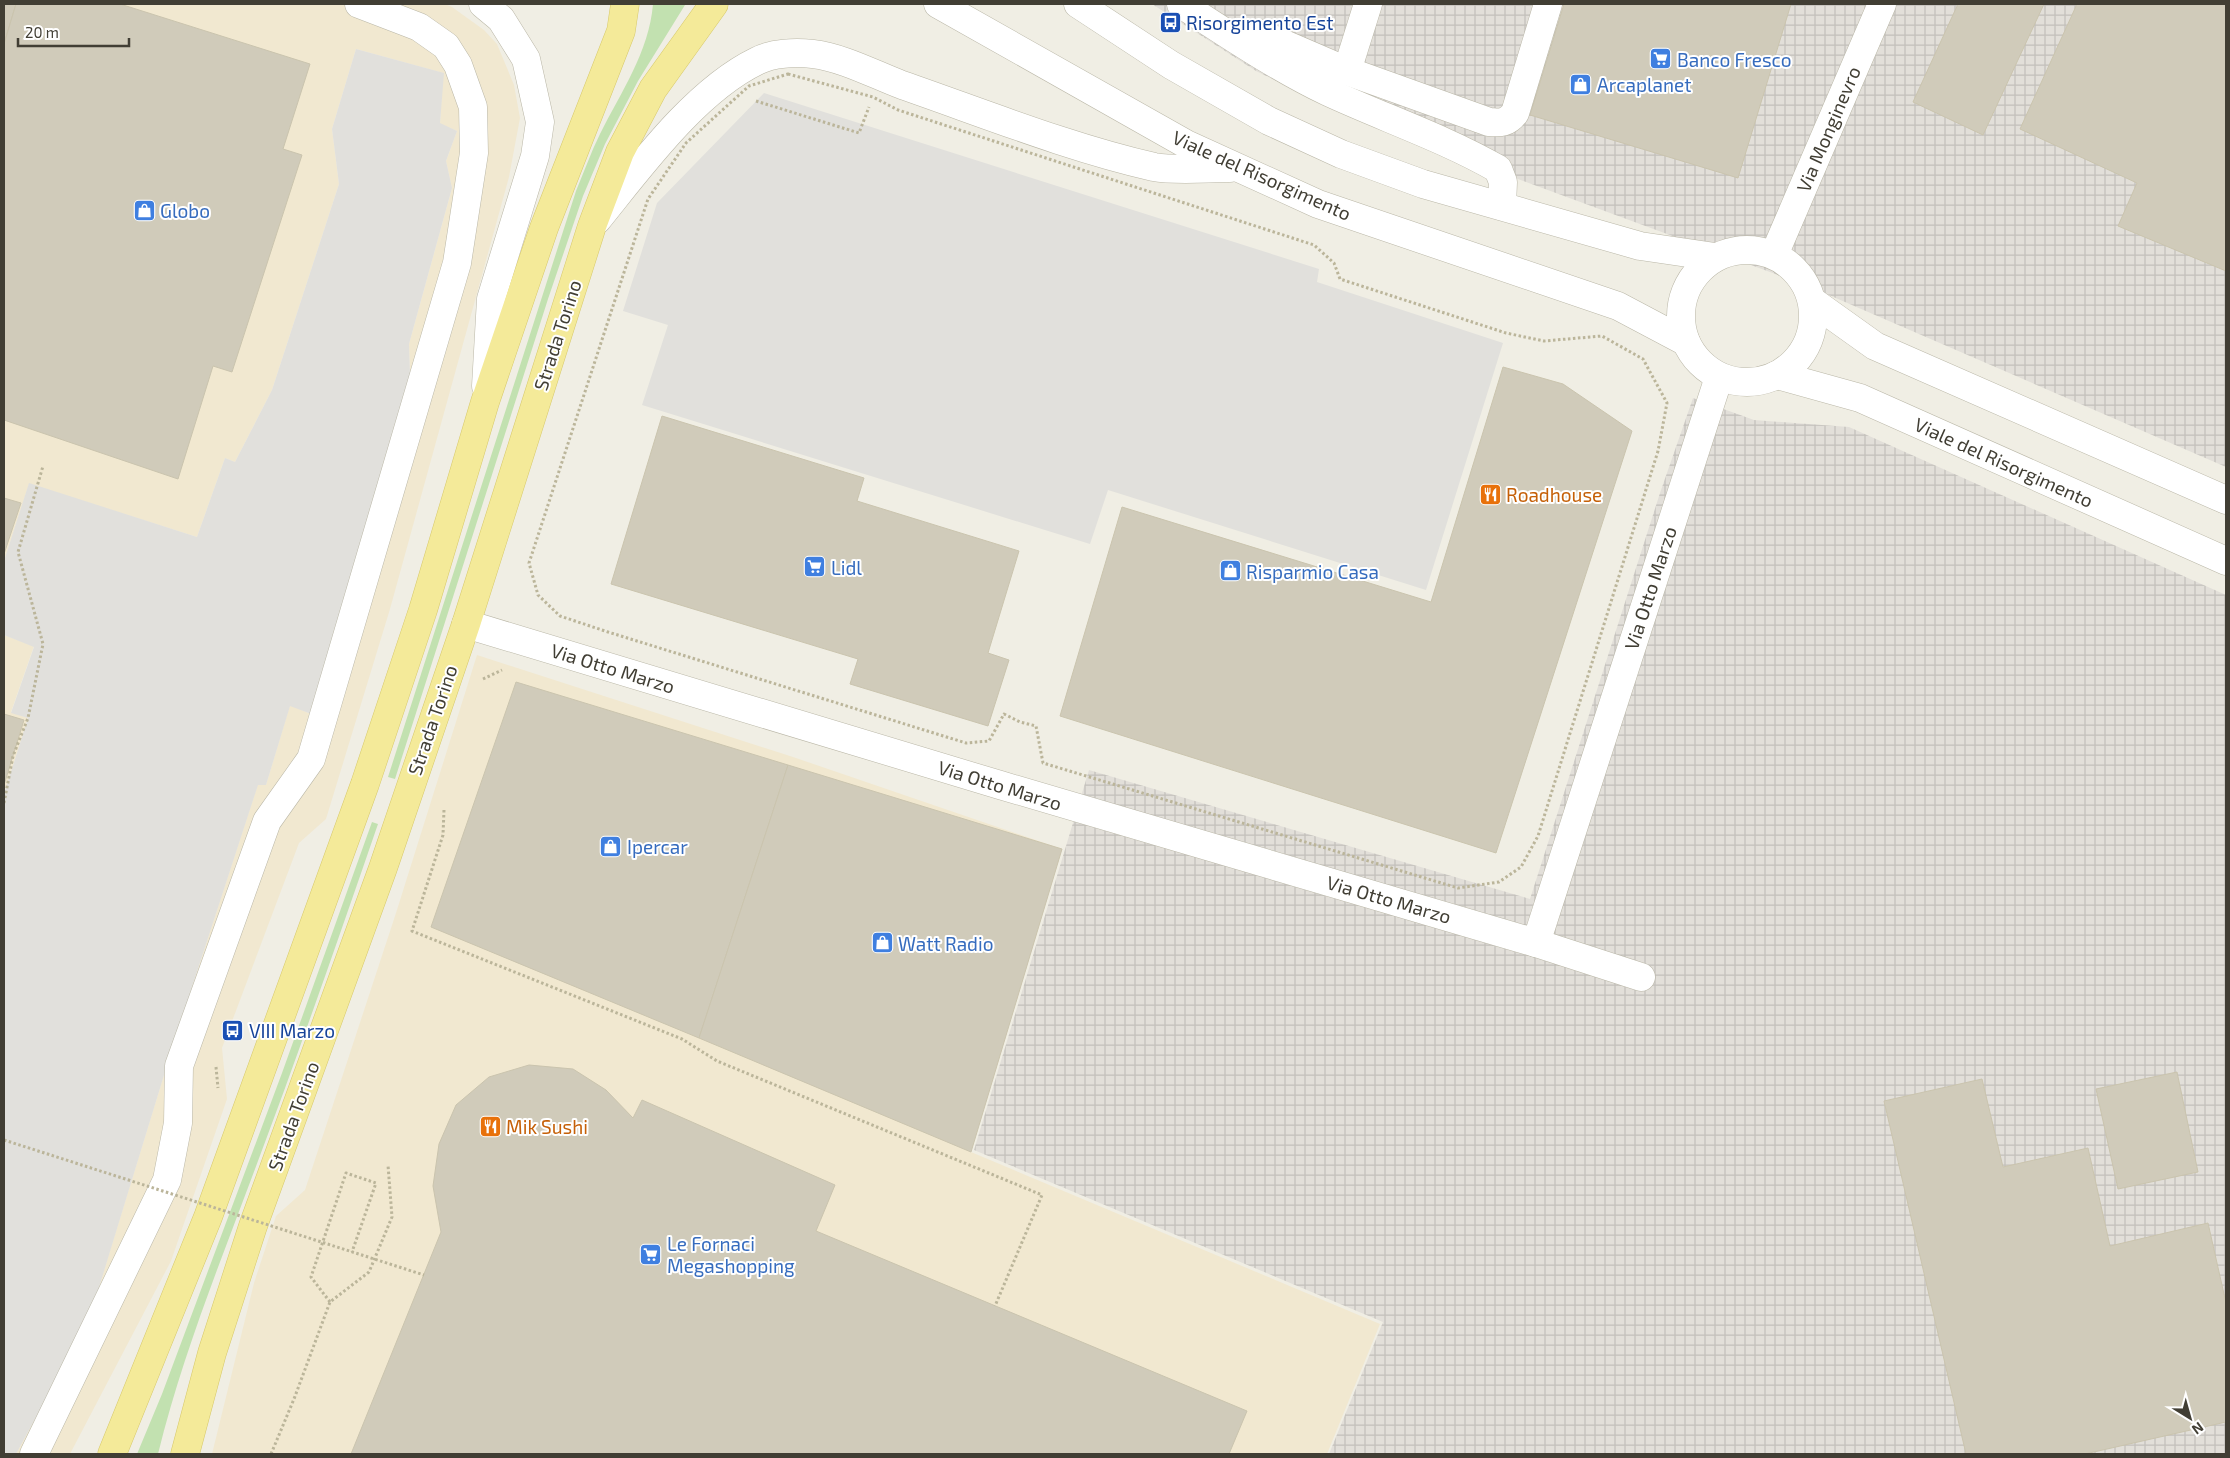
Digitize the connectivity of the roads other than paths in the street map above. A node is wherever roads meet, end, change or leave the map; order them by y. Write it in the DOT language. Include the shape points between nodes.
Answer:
graph roads {
  1 [pos="359,4"];
  2 [pos="483,4"];
  3 [pos="625,4"];
  4 [pos="714,4"];
  5 [pos="938,4"];
  6 [pos="1181,4"];
  7 [pos="1368,4"];
  8 [pos="1548,4"];
  9 [pos="1882,4"];
  10 [pos="1090,7"];
  11 [pos="1261,34"];
  12 [pos="1346,71"];
  13 [pos="1239,168"];
  14 [pos="1502,206"];
  15 [pos="592,226"];
  16 [pos="1774,255"];
  17 [pos="1715,257"];
  18 [pos="1812,301"];
  19 [pos="1686,342"];
  20 [pos="1777,375"];
  21 [pos="1719,377"];
  22 [pos="485,402"];
  23 [pos="2226,500"];
  24 [pos="2226,561"];
  25 [pos="466,624"];
  26 [pos="1536,943"];
  27 [pos="1641,977"];
  28 [pos="34,1454"];
  29 [pos="112,1454"];
  30 [pos="185,1454"];
  1 -- 28 [label="street" via="419,27 446,46 458,65 473,107 474,153 457,263 311,758 267,821 179,1066 178,1123 166,1180"];
  2 -- 22 [label="street" via="501,20 526,59 540,122 535,156 491,299"];
  3 -- 22 [label="main road" via="621,31 544,228"];
  4 -- 15 [label="main road, Strada Torino" via="653,89 620,152"];
  5 -- 13 [label="street, Viale del Risorgimento" via="1186,144"];
  6 -- 14 [label="street" via="1265,59 1498,169 1503,182"];
  7 -- 12 [label="street"];
  8 -- 12 [label="street" via="1515,113 1503,124 1489,122"];
  9 -- 16 [label="street, Via Monginevro"];
  10 -- 14 [label="street" via="1171,65 1269,121 1341,154 1423,184"];
  11 -- 12 [label="street"];
  13 -- 15 [label="street" via="1156,167 1095,151 841,61 813,54 786,54 758,60 701,100"];
  13 -- 19 [label="street, Viale del Risorgimento" via="1318,204 1618,306"];
  14 -- 17 [label="street" via="1640,246"];
  15 -- 25 [label="main road, Strada Torino"];
  16 -- 17 [label="street" via="1755,250 1734,250"];
  16 -- 18 [label="street" via="1792,266 1805,282"];
  17 -- 19 [label="street" via="1699,269 1688,285 1681,323"];
  18 -- 20 [label="street" via="1814,323 1807,344 1795,362"];
  18 -- 23 [label="street" via="1875,346"];
  19 -- 21 [label="street" via="1698,360"];
  20 -- 21 [label="street" via="1756,382"];
  20 -- 24 [label="street, Viale del Risorgimento" via="1860,398"];
  21 -- 26 [label="street, Via Otto Marzo"];
  22 -- 29 [label="main road" via="423,610 365,784 208,1217"];
  25 -- 26 [label="street, Via Otto Marzo"];
  25 -- 30 [label="main road, Strada Torino" via="253,1226 212,1353"];
  26 -- 27 [label="street, Via Otto Marzo"];
}
